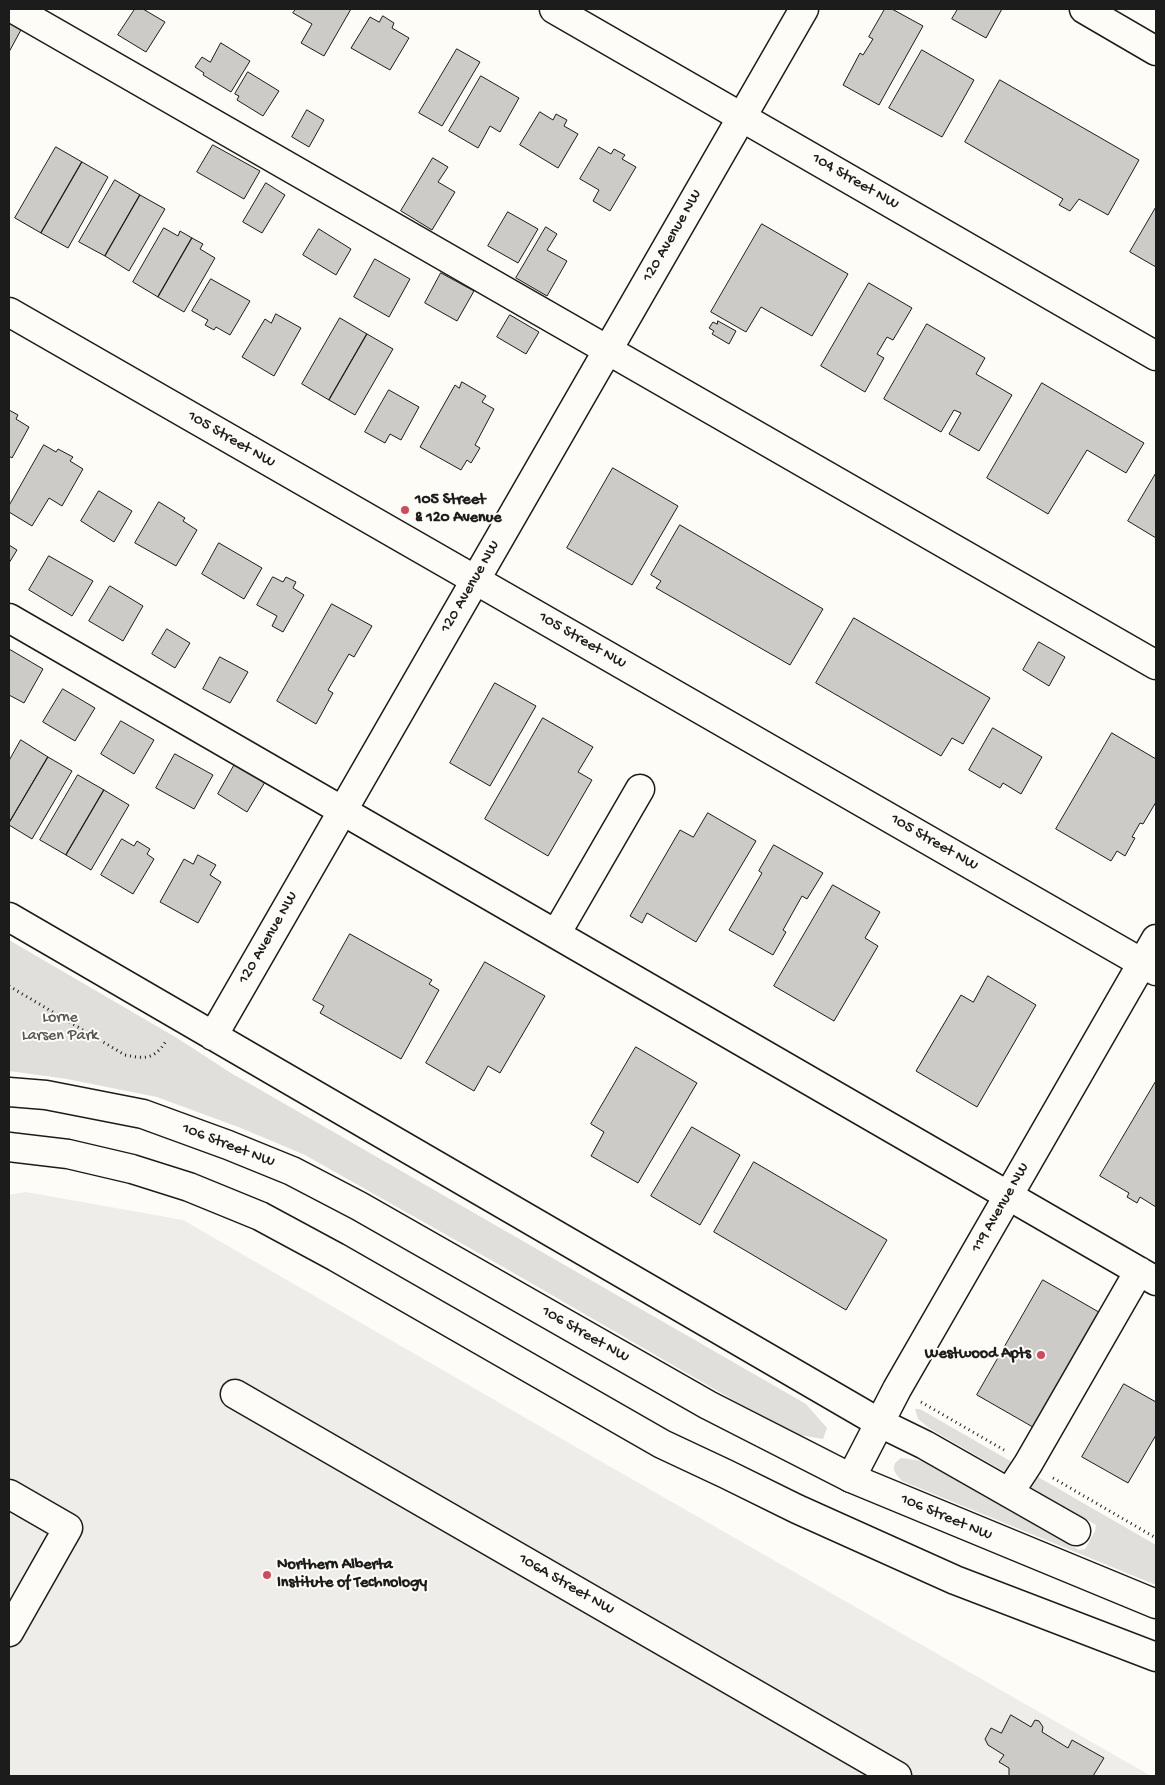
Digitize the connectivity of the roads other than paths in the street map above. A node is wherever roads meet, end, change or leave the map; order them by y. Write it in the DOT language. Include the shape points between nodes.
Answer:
graph roads {
  1 [pos="14,9"];
  2 [pos="554,9"];
  3 [pos="804,9"];
  4 [pos="1084,9"];
  5 [pos="1156,51"];
  6 [pos="742,117"];
  7 [pos="9,312"];
  8 [pos="607,351"];
  9 [pos="1156,356"];
  10 [pos="476,580"];
  11 [pos="9,618"];
  12 [pos="1156,665"];
  13 [pos="640,789"];
  14 [pos="343,810"];
  15 [pos="9,917"];
  16 [pos="556,934"];
  17 [pos="1156,939"];
  18 [pos="1150,967"];
  19 [pos="213,1036"];
  20 [pos="9,1092"];
  21 [pos="9,1147"];
  22 [pos="1008,1196"];
  23 [pos="1148,1276"];
  24 [pos="235,1394"];
  25 [pos="878,1422"];
  26 [pos="851,1478"];
  27 [pos="1009,1492"];
  28 [pos="9,1494"];
  29 [pos="1076,1531"];
  30 [pos="1156,1604"];
  31 [pos="9,1632"];
  32 [pos="1156,1656"];
  33 [pos="897,1776"];
  1 -- 8 [label="street"];
  2 -- 6 [label="street, 104 Street NW"];
  3 -- 6 [label="street, 120 Avenue NW"];
  4 -- 5 [label="street"];
  6 -- 8 [label="street, 120 Avenue NW"];
  6 -- 9 [label="street, 104 Street NW"];
  7 -- 10 [label="street, 105 Street NW"];
  8 -- 10 [label="street, 120 Avenue NW"];
  8 -- 12 [label="street"];
  10 -- 14 [label="street, 120 Avenue NW"];
  10 -- 18 [label="street, 105 Street NW"];
  11 -- 14 [label="street"];
  13 -- 16 [label="street"];
  14 -- 16 [label="street"];
  14 -- 19 [label="street, 120 Avenue NW"];
  15 -- 19 [label="street"];
  16 -- 22 [label="street"];
  17 -- 18 [label="street, 119 Avenue NW"];
  18 -- 22 [label="street, 119 Avenue NW"];
  19 -- 25 [label="street"];
  20 -- 26 [label="street, 106 Street NW" via="46,1095 143,1114 292,1171 708,1405"];
  21 -- 32 [label="street" via="68,1154 132,1169 189,1187 260,1216 662,1444 955,1580"];
  22 -- 23 [label="street"];
  22 -- 25 [label="street, 119 Avenue NW"];
  23 -- 27 [label="street"];
  24 -- 33 [label="street, 106A Street NW"];
  25 -- 26 [label="street, 119 Avenue NW"];
  25 -- 27 [label="street"];
  26 -- 30 [label="street, 106 Street NW"];
  27 -- 29 [label="street"];
  28 -- 31 [label="street" via="68,1528"];
}
